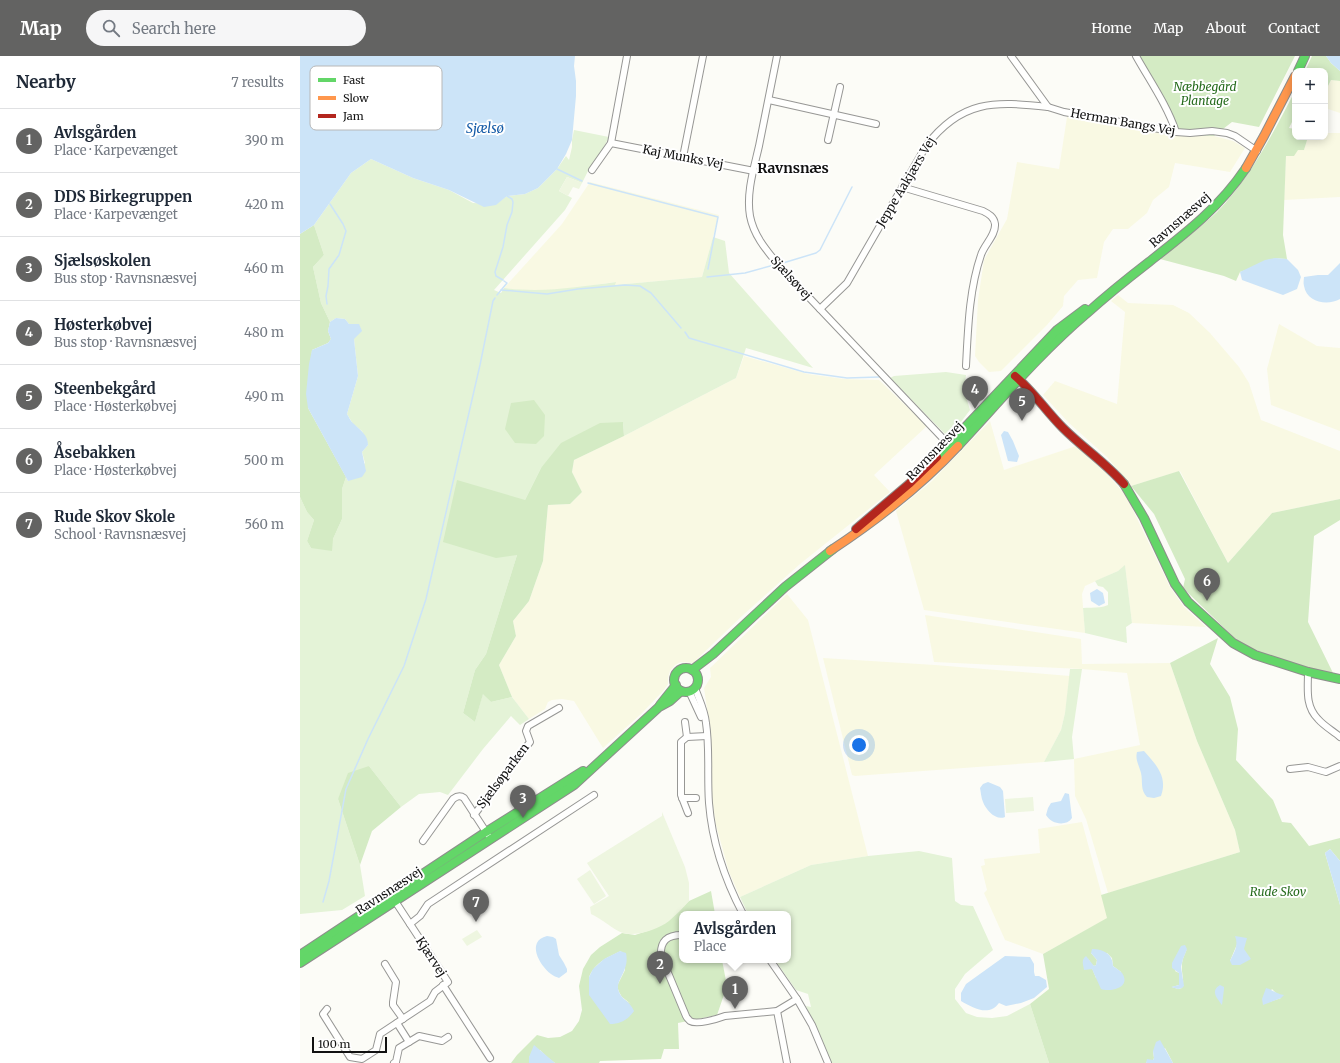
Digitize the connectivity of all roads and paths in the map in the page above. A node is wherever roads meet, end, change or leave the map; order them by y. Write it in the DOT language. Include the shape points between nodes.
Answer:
graph roads {
  1 [pos="627,56"];
  2 [pos="702,56"];
  3 [pos="777,56"];
  4 [pos="1012,56"];
  5 [pos="1136,56"];
  6 [pos="1305,56"];
  7 [pos="1299,68"];
  8 [pos="1292,82"];
  9 [pos="840,87"];
  10 [pos="769,100"];
  11 [pos="1048,107"];
  12 [pos="834,114"];
  13 [pos="876,124"];
  14 [pos="1176,132"];
  15 [pos="828,140"];
  16 [pos="611,143"];
  17 [pos="1257,151"];
  18 [pos="683,157"];
  19 [pos="592,170"];
  20 [pos="754,171"];
  21 [pos="902,187"];
  22 [pos="820,309"];
  23 [pos="966,366"];
  24 [pos="1016,377"];
  25 [pos="952,447"];
  26 [pos="1308,672"];
  27 [pos="694,673"];
  28 [pos="1340,679"];
  29 [pos="685,689"];
  30 [pos="559,708"];
  31 [pos="685,722"];
  32 [pos="708,736"];
  33 [pos="687,737"];
  34 [pos="1340,737"];
  35 [pos="1340,766"];
  36 [pos="1290,769"];
  37 [pos="594,795"];
  38 [pos="682,798"];
  39 [pos="696,798"];
  40 [pos="688,813"];
  41 [pos="474,815"];
  42 [pos="488,836"];
  43 [pos="423,841"];
  44 [pos="393,898"];
  45 [pos="742,911"];
  46 [pos="410,924"];
  47 [pos="679,935"];
  48 [pos="300,955"];
  49 [pos="300,963"];
  50 [pos="772,963"];
  51 [pos="388,965"];
  52 [pos="443,985"];
  53 [pos="797,999"];
  54 [pos="327,1009"];
  55 [pos="777,1011"];
  56 [pos="400,1021"];
  57 [pos="448,1037"];
  58 [pos="409,1042"];
  59 [pos="490,1058"];
  60 [pos="394,1063"];
  61 [pos="787,1063"];
  62 [pos="828,1063"];
  1 -- 16 [label="street"];
  2 -- 18 [label="street"];
  3 -- 10 [label="street, Sjælsøvej"];
  4 -- 11 [label="street"];
  5 -- 14 [label="street" via="1167,110"];
  6 -- 7 [label="main road"];
  8 -- 17 [label="main road, Ravnsnæsvej"];
  9 -- 12 [label="street"];
  10 -- 12 [label="street"];
  10 -- 20 [label="street, Sjælsøvej"];
  11 -- 14 [label="street, Herman Bangs Vej"];
  11 -- 21 [label="street, Jeppe Aakjærs Vej" via="1002,104 971,109 960,114 936,133"];
  12 -- 13 [label="street"];
  12 -- 15 [label="street"];
  14 -- 17 [label="street, Herman Bangs Vej" via="1227,133"];
  16 -- 18 [label="street, Kaj Munks Vej"];
  16 -- 19 [label="street"];
  17 -- 24 [label="main road, Ravnsnæsvej" via="1228,193 1209,213 1115,288 1057,330"];
  18 -- 20 [label="street, Kaj Munks Vej"];
  20 -- 22 [label="street, Sjælsøvej" via="750,216 763,247"];
  21 -- 22 [label="street, Jeppe Aakjærs Vej" via="847,283"];
  21 -- 23 [label="street" via="983,211 990,214 993,219 994,231 982,250 975,270"];
  22 -- 25 [label="street, Sjælsøvej"];
  24 -- 25 [label="main road, Ravnsnæsvej"];
  24 -- 26 [label="main road" via="1063,428 1109,467 1124,484 1144,518 1175,584 1188,602 1234,643 1247,651"];
  25 -- 27 [label="main road, Ravnsnæsvej" via="776,595"];
  26 -- 28 [label="main road"];
  26 -- 34 [label="street" via="1308,698 1312,710 1318,719"];
  27 -- 29 [label="main road" via="698,682"];
  27 -- 29 [label="main road, Ravnsnæsvej" via="682,669 677,673 674,679"];
  29 -- 32 [label="street" via="706,727"];
  29 -- 42 [label="main road, Ravnsnæsvej" via="666,696 659,707 574,784"];
  30 -- 41 [label="street, Sjælsøparken" via="528,726 526,731 530,742"];
  31 -- 33 [label="street"];
  32 -- 33 [label="street"];
  32 -- 45 [label="street" via="708,786 713,828 725,871"];
  33 -- 38 [label="street" via="681,742"];
  35 -- 36 [label="street" via="1326,772 1308,767"];
  37 -- 46 [label="street" via="428,904 420,916"];
  38 -- 39 [label="street"];
  38 -- 40 [label="street"];
  41 -- 42 [label="street"];
  41 -- 43 [label="street" via="464,798 457,796"];
  42 -- 44 [label="main road, Ravnsnæsvej"];
  44 -- 46 [label="street, Kjærvej"];
  44 -- 48 [label="main road, Ravnsnæsvej"];
  44 -- 49 [label="main road, Ravnsnæsvej"];
  46 -- 52 [label="street, Kjærvej" via="448,982"];
  47 -- 55 [label="street" via="667,938 660,950 690,1021 696,1023 725,1016"];
  50 -- 53 [label="street"];
  51 -- 56 [label="street" via="396,982 392,1002"];
  52 -- 56 [label="street" via="430,1001"];
  52 -- 59 [label="street, Kjærvej"];
  53 -- 55 [label="street"];
  53 -- 62 [label="street"];
  54 -- 56 [label="street" via="323,1014 350,1056 362,1059 376,1050 380,1034"];
  55 -- 61 [label="street"];
  56 -- 58 [label="street"];
  57 -- 58 [label="street" via="442,1041 419,1036"];
  58 -- 60 [label="street" via="399,1048"];
}
